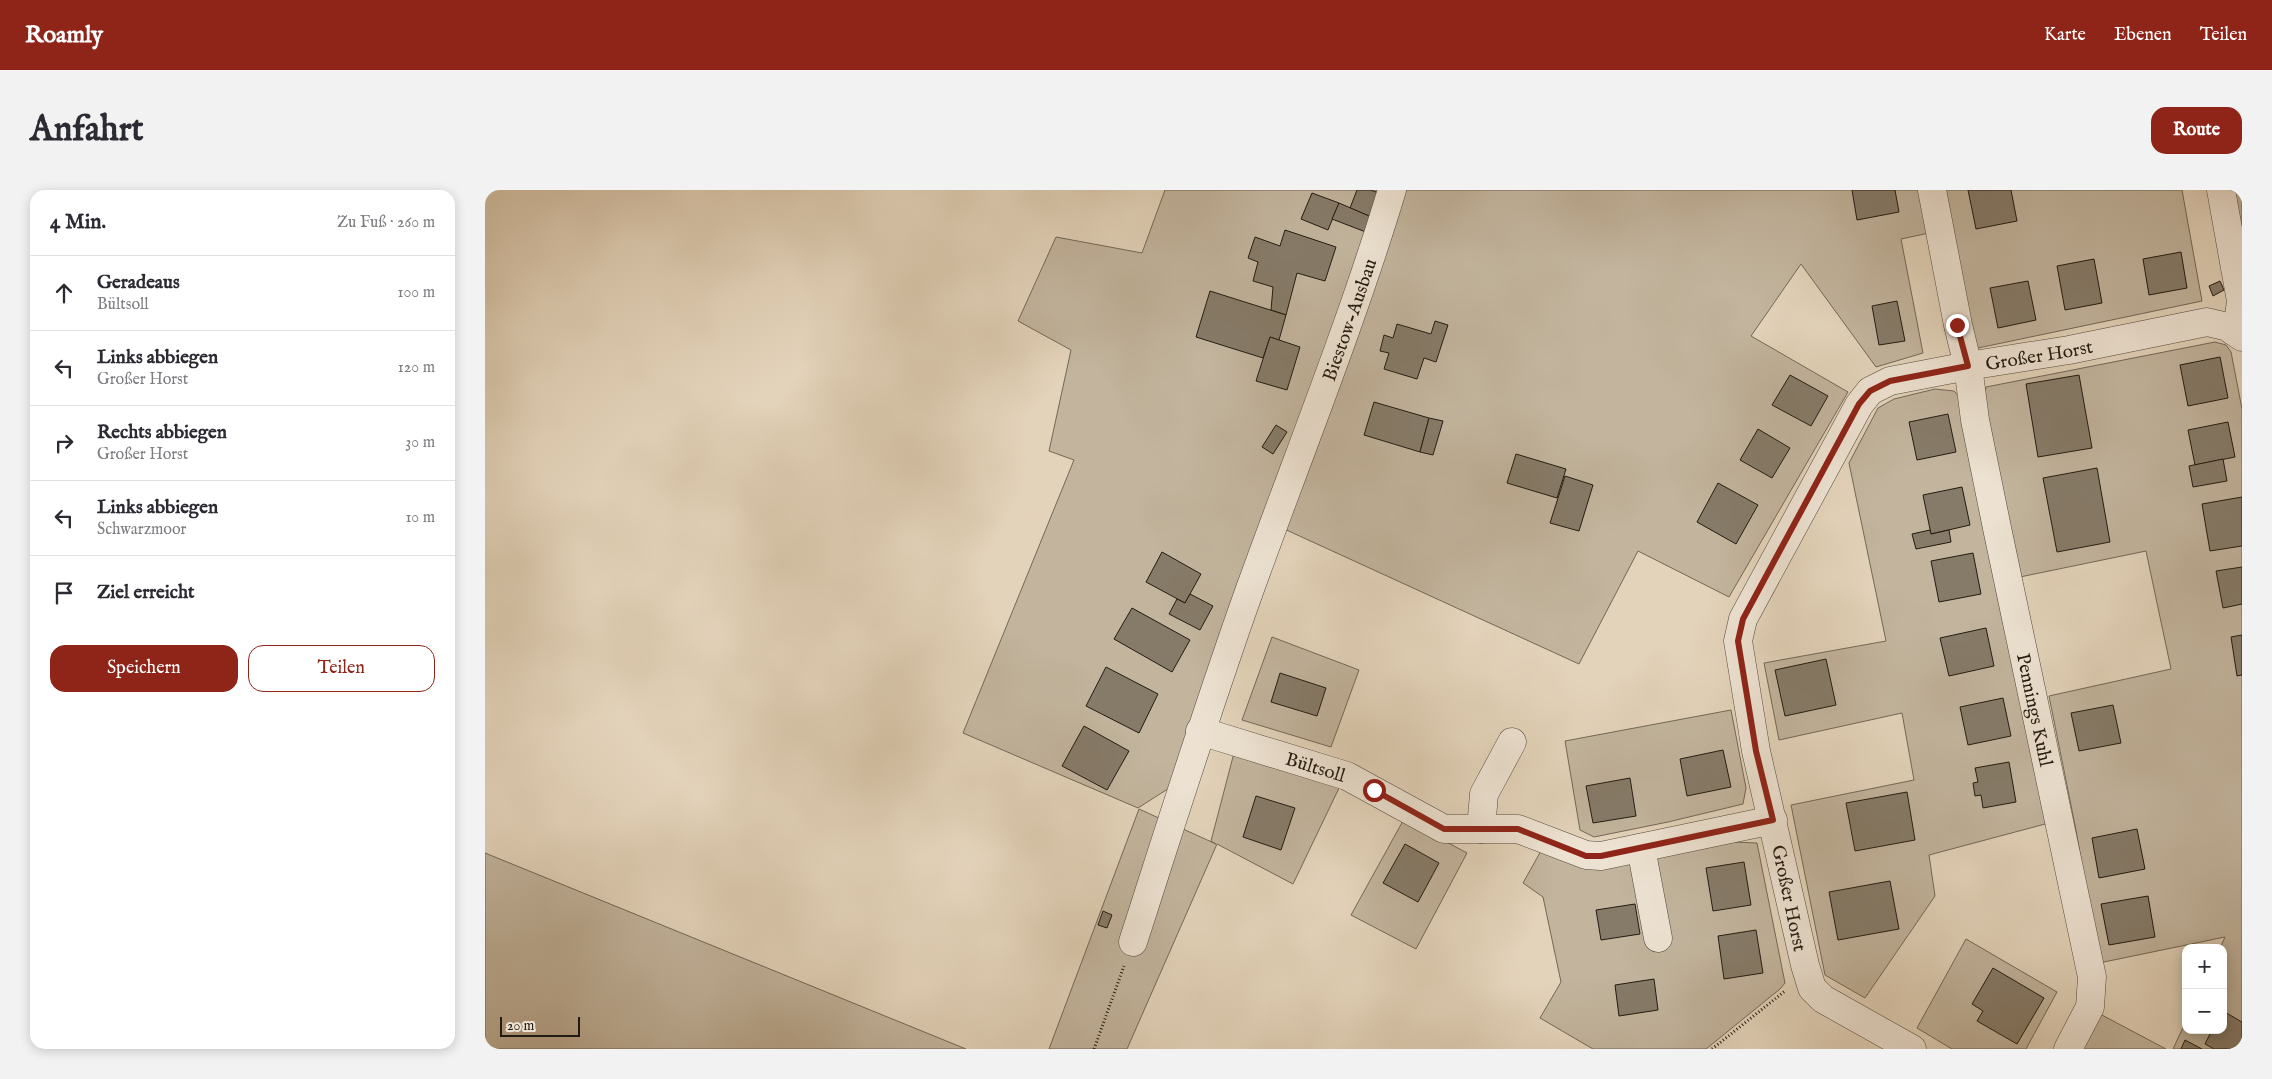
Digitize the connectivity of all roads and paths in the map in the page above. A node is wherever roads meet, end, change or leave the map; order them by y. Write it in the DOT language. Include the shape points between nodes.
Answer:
graph roads {
  1 [pos="1392,190"];
  2 [pos="1932,190"];
  3 [pos="2221,190"];
  4 [pos="2238,334"];
  5 [pos="1968,366"];
  6 [pos="1201,731"];
  7 [pos="1512,742"];
  8 [pos="1773,820"];
  9 [pos="1481,829"];
  10 [pos="1641,848"];
  11 [pos="1658,938"];
  12 [pos="1133,942"];
  13 [pos="1808,976"];
  14 [pos="1094,1049"];
  15 [pos="1713,1049"];
  16 [pos="1912,1049"];
  17 [pos="2067,1049"];
  1 -- 6 [label="street, Biestow-Ausbau" via="1368,270"];
  2 -- 5 [label="street, Pennings Kuhl" via="1957,325"];
  3 -- 4 [label="street" via="2241,301"];
  4 -- 5 [label="street, Großer Horst" via="2228,326 2207,322 2069,350"];
  5 -- 8 [label="street, Großer Horst" via="1890,381 1870,391 1859,404 1743,619 1738,641 1756,751"];
  5 -- 17 [label="street, Pennings Kuhl" via="1975,420 2092,977 2089,1007"];
  6 -- 9 [label="street, Bültsoll" via="1347,776 1444,829"];
  6 -- 12 [label="street, Biestow-Ausbau"];
  7 -- 9 [label="street" via="1484,794"];
  8 -- 10 [label="street, Bültsoll"];
  8 -- 13 [label="street, Großer Horst"];
  9 -- 10 [label="street, Bültsoll" via="1518,829 1586,856"];
  10 -- 11 [label="street"];
  12 -- 14 [label="path"];
  13 -- 15 [label="path" via="1780,994"];
  13 -- 16 [label="street, Großer Horst" via="1812,988 1823,999"];
}
